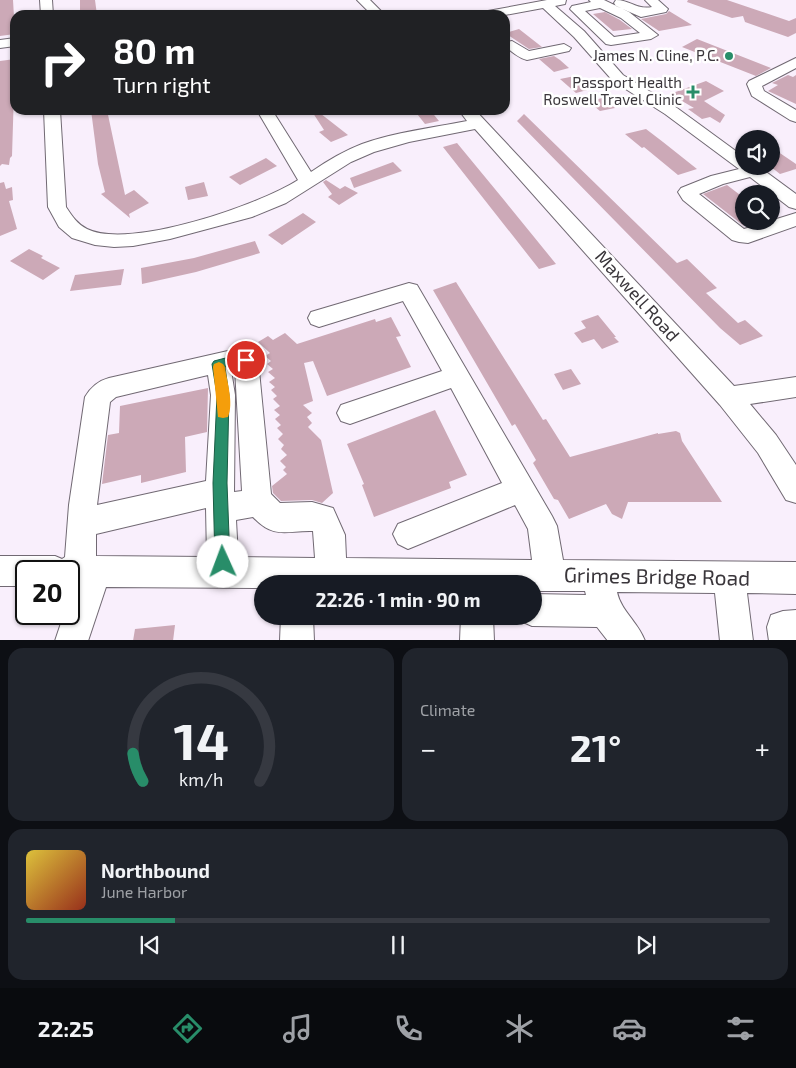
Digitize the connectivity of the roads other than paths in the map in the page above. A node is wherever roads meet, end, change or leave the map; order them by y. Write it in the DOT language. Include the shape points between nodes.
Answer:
graph roads {
  1 [pos="363,0"];
  2 [pos="567,0"];
  3 [pos="615,0"];
  4 [pos="651,0"];
  5 [pos="598,2"];
  6 [pos="546,4"];
  7 [pos="374,10"];
  8 [pos="510,11"];
  9 [pos="559,15"];
  10 [pos="510,23"];
  11 [pos="549,37"];
  12 [pos="587,43"];
  13 [pos="512,45"];
  14 [pos="564,48"];
  15 [pos="622,58"];
  16 [pos="602,61"];
  17 [pos="796,62"];
  18 [pos="52,115"];
  19 [pos="268,115"];
  20 [pos="794,115"];
  21 [pos="473,117"];
  22 [pos="735,158"];
  23 [pos="735,172"];
  24 [pos="758,175"];
  25 [pos="308,181"];
  26 [pos="796,203"];
  27 [pos="796,219"];
  28 [pos="319,318"];
  29 [pos="218,364"];
  30 [pos="457,376"];
  31 [pos="796,387"];
  32 [pos="729,397"];
  33 [pos="350,413"];
  34 [pos="521,489"];
  35 [pos="796,490"];
  36 [pos="221,499"];
  37 [pos="259,502"];
  38 [pos="82,523"];
  39 [pos="408,534"];
  40 [pos="77,560"];
  41 [pos="0,571"];
  42 [pos="15,571"];
  43 [pos="80,571"];
  44 [pos="223,573"];
  45 [pos="331,574"];
  46 [pos="254,575"];
  47 [pos="324,575"];
  48 [pos="360,575"];
  49 [pos="534,575"];
  50 [pos="598,576"];
  51 [pos="542,578"];
  52 [pos="729,578"];
  53 [pos="796,578"];
  54 [pos="542,610"];
  55 [pos="605,611"];
  56 [pos="72,625"];
  57 [pos="297,625"];
  58 [pos="477,625"];
  59 [pos="796,626"];
  60 [pos="71,640"];
  61 [pos="297,640"];
  62 [pos="478,640"];
  63 [pos="629,640"];
  64 [pos="737,640"];
  65 [pos="786,640"];
  1 -- 7 [label="street"];
  2 -- 6 [label="street"];
  3 -- 4 [label="street" via="639,13 662,9"];
  5 -- 5 [label="street" via="576,9 612,41 651,35 625,15"];
  6 -- 8 [label="street"];
  6 -- 9 [label="street"];
  9 -- 10 [label="street"];
  9 -- 12 [label="street"];
  11 -- 14 [label="street"];
  12 -- 14 [label="street"];
  12 -- 16 [label="street"];
  13 -- 14 [label="street" via="527,56"];
  15 -- 16 [label="street"];
  16 -- 22 [label="street" via="618,78 639,87"];
  17 -- 20 [label="street" via="754,84 757,93"];
  18 -- 25 [label="street" via="57,207 61,218 69,227 102,240 148,238 224,220 280,198"];
  19 -- 25 [label="street"];
  21 -- 25 [label="street" via="368,148"];
  21 -- 32 [label="street, Maxwell Road"];
  23 -- 27 [label="street" via="687,192 739,235 748,236"];
  24 -- 26 [label="street"];
  28 -- 30 [label="street" via="409,291"];
  29 -- 36 [label="street" via="223,395"];
  29 -- 37 [label="street" via="241,358 246,360 255,486"];
  29 -- 38 [label="street" via="109,388 98,397"];
  30 -- 33 [label="street"];
  30 -- 34 [label="street"];
  31 -- 32 [label="street"];
  32 -- 35 [label="street, Maxwell Road" via="767,444"];
  34 -- 39 [label="street"];
  34 -- 49 [label="street" via="542,526"];
  36 -- 37 [label="street"];
  36 -- 38 [label="street"];
  36 -- 44 [label="street"];
  37 -- 45 [label="street" via="274,518 323,518 330,535"];
  38 -- 40 [label="street"];
  41 -- 42 [label="street, Grimes Bridge Road"];
  43 -- 44 [label="street, Grimes Bridge Road"];
  44 -- 46 [label="street, Grimes Bridge Road"];
  45 -- 47 [label="street, Grimes Bridge Road"];
  45 -- 48 [label="street, Grimes Bridge Road"];
  50 -- 51 [label="street, Grimes Bridge Road"];
  50 -- 52 [label="street, Grimes Bridge Road"];
  50 -- 55 [label="street"];
  52 -- 53 [label="street, Grimes Bridge Road"];
  52 -- 64 [label="street"];
  54 -- 55 [label="street"];
  55 -- 63 [label="street"];
  56 -- 60 [label="street"];
  57 -- 61 [label="street"];
  58 -- 62 [label="street"];
  59 -- 65 [label="street" via="783,627"];
}
